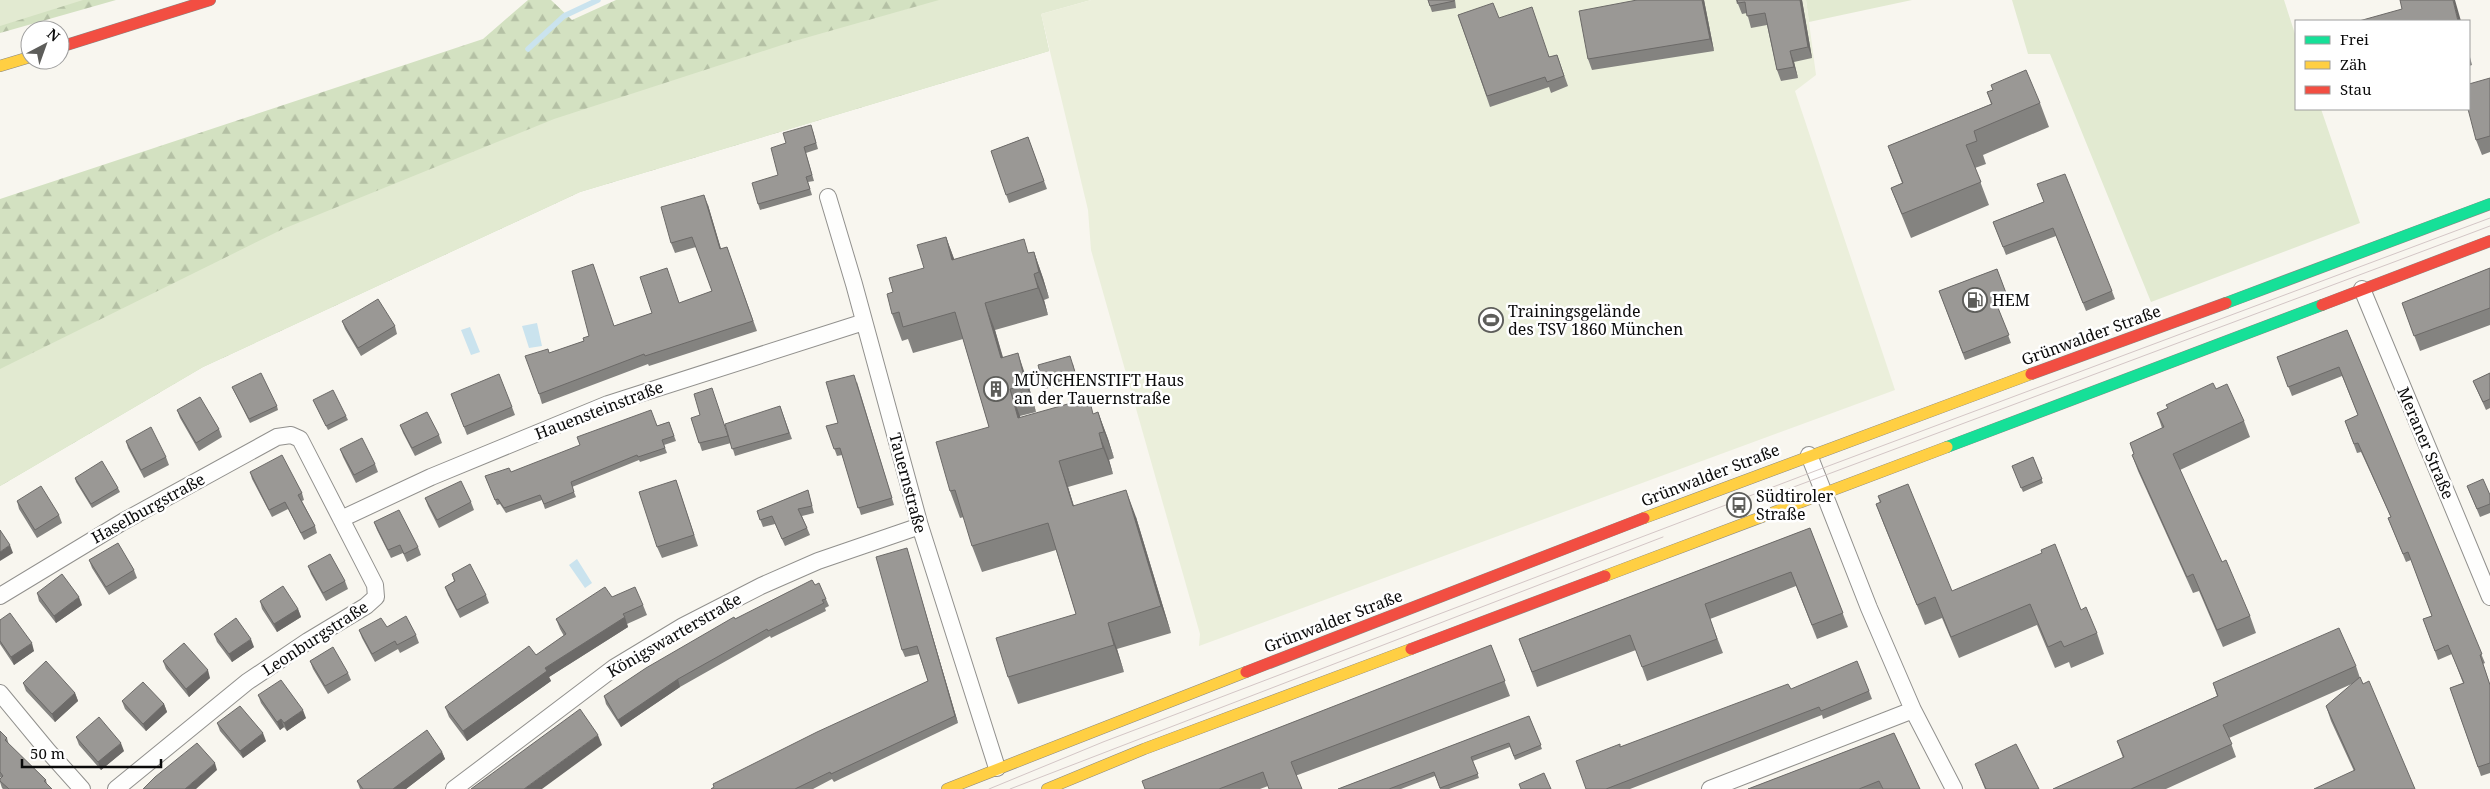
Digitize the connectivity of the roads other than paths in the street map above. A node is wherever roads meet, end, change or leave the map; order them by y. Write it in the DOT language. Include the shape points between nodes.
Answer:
graph roads {
  1 [pos="210,0"];
  2 [pos="70,44"];
  3 [pos="20,59"];
  4 [pos="0,66"];
  5 [pos="828,197"];
  6 [pos="2490,204"];
  7 [pos="2490,241"];
  8 [pos="2362,289"];
  9 [pos="864,322"];
  10 [pos="300,439"];
  11 [pos="1809,455"];
  12 [pos="1824,494"];
  13 [pos="341,518"];
  14 [pos="920,526"];
  15 [pos="0,596"];
  16 [pos="2490,597"];
  17 [pos="0,693"];
  18 [pos="1913,710"];
  19 [pos="997,768"];
  20 [pos="82,789"];
  21 [pos="116,789"];
  22 [pos="454,789"];
  23 [pos="948,789"];
  24 [pos="1047,789"];
  25 [pos="1710,789"];
  26 [pos="1954,789"];
  1 -- 2 [label="main road"];
  3 -- 4 [label="main road"];
  5 -- 9 [label="street, Tauernstraße"];
  6 -- 11 [label="main road, Grünwalder Straße"];
  7 -- 8 [label="main road"];
  8 -- 12 [label="main road"];
  8 -- 16 [label="street, Meraner Straße"];
  9 -- 13 [label="street, Hauensteinstraße" via="608,404"];
  9 -- 14 [label="street, Tauernstraße"];
  10 -- 13 [label="street, Leonburgstraße"];
  10 -- 15 [label="street, Haselburgstraße" via="291,435 277,437 124,520"];
  11 -- 12 [label="street"];
  11 -- 19 [label="main road, Grünwalder Straße"];
  12 -- 18 [label="street"];
  12 -- 24 [label="main road" via="1153,745"];
  13 -- 21 [label="street, Leonburgstraße" via="375,585 376,597 247,682"];
  14 -- 19 [label="street, Tauernstraße"];
  14 -- 22 [label="street, Königswarterstraße" via="818,561 683,626 615,667"];
  17 -- 20 [label="street"];
  18 -- 25 [label="street"];
  18 -- 26 [label="street"];
  19 -- 23 [label="main road, Grünwalder Straße"];
}
